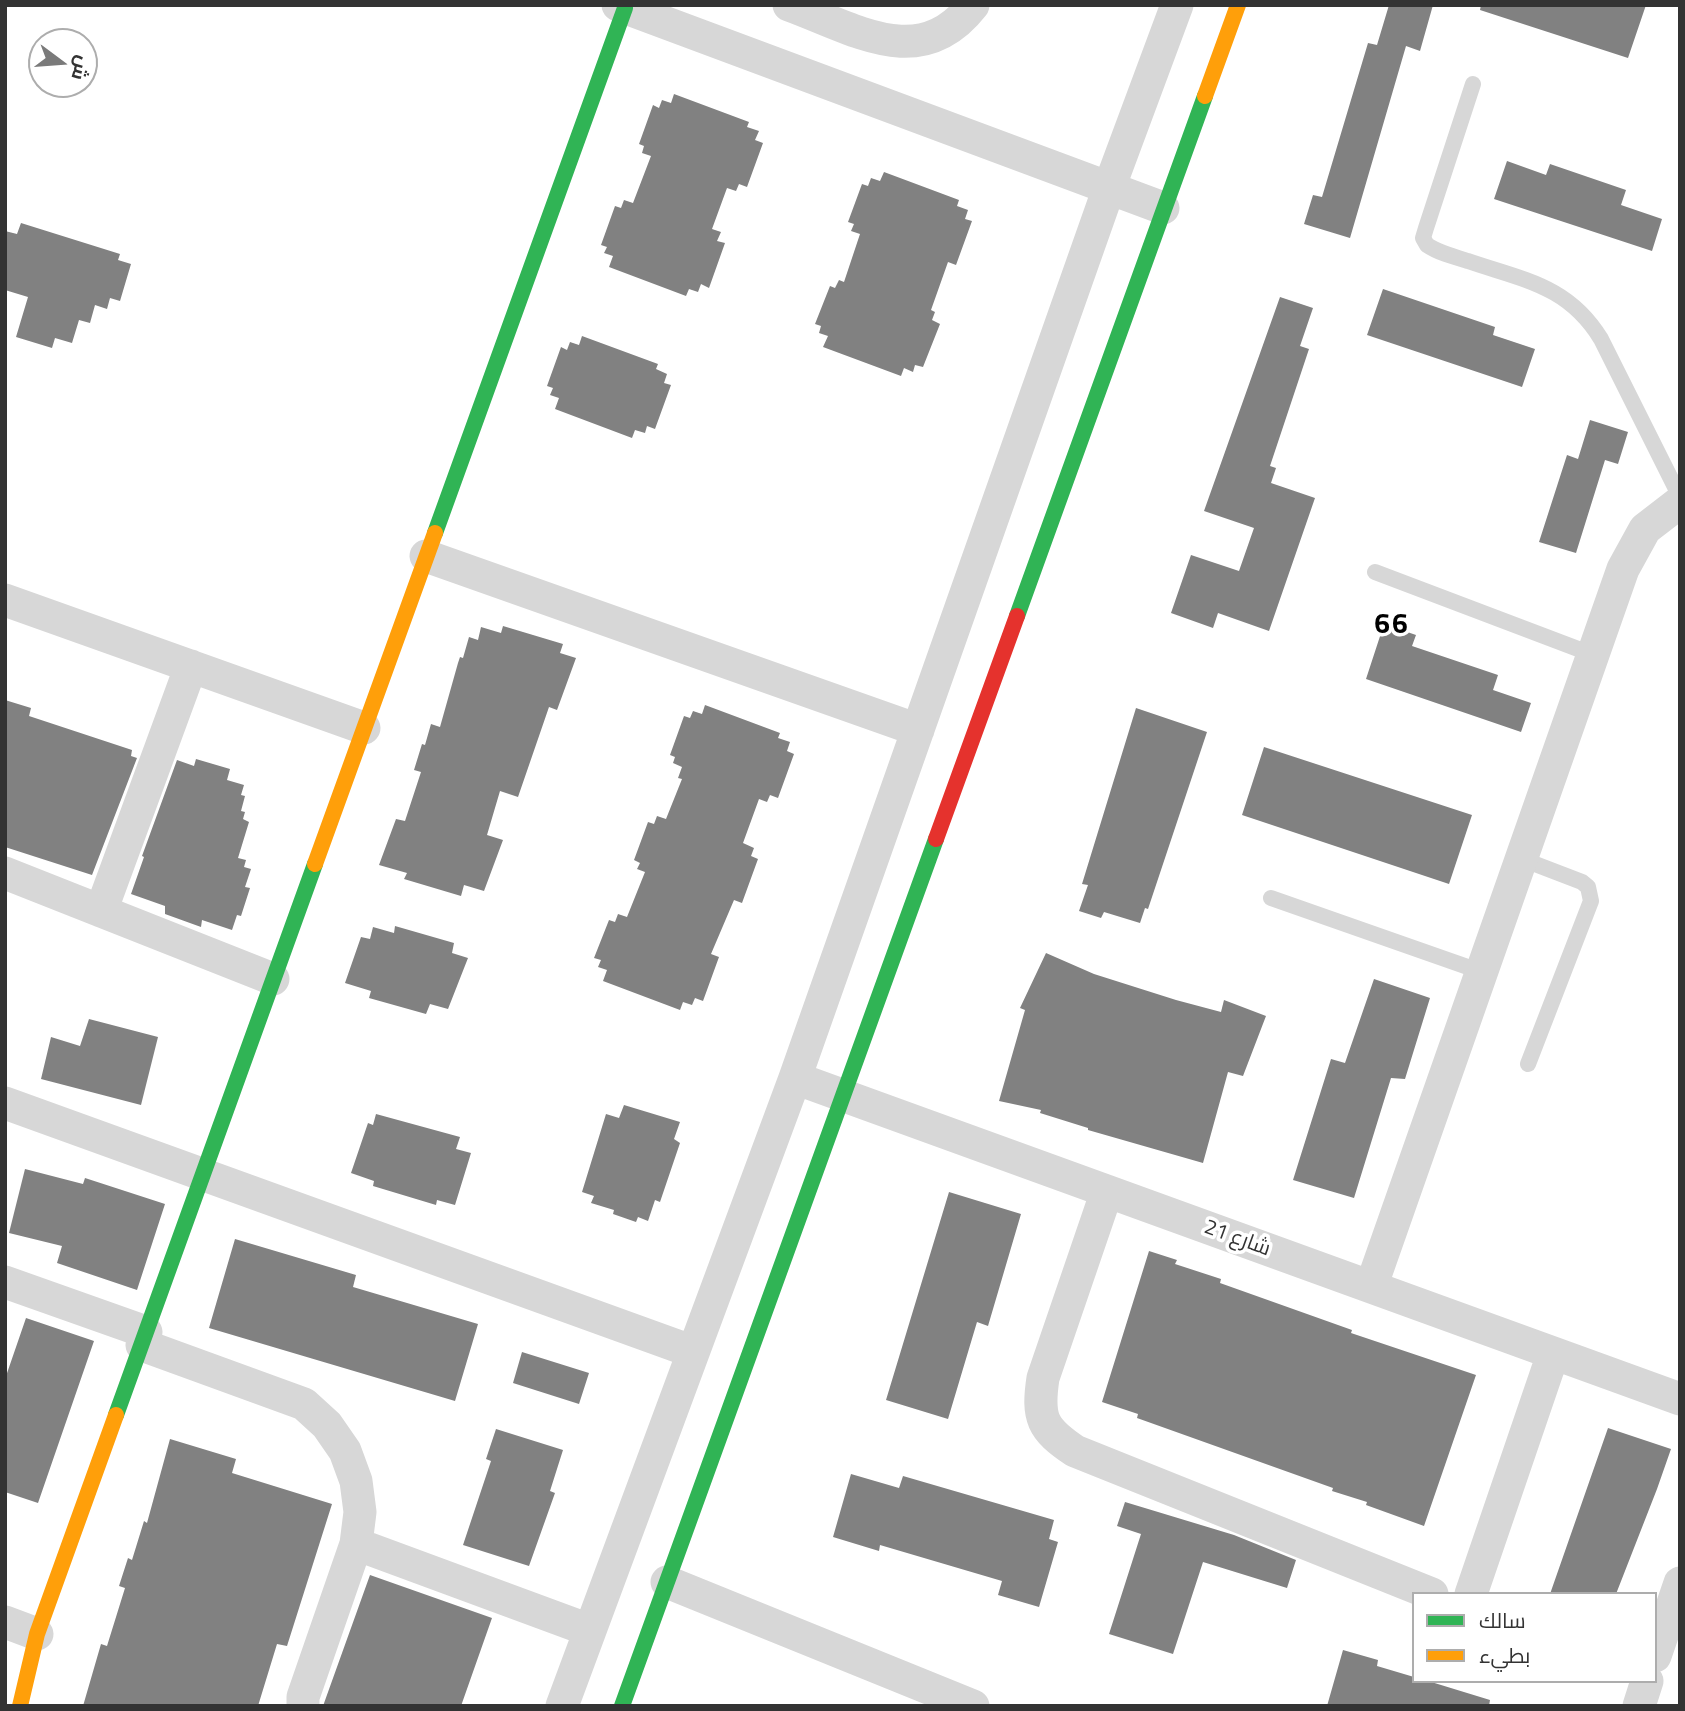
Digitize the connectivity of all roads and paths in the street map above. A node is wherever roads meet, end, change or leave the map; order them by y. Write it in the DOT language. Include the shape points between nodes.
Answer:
graph roads {
  1 [pos="789,5"];
  2 [pos="974,5"];
  3 [pos="1177,5"];
  4 [pos="1238,5"];
  5 [pos="621,7"];
  6 [pos="1474,84"];
  7 [pos="1109,188"];
  8 [pos="1163,208"];
  9 [pos="1680,499"];
  10 [pos="426,556"];
  11 [pos="1375,572"];
  12 [pos="5,600"];
  13 [pos="1594,655"];
  14 [pos="191,666"];
  15 [pos="364,728"];
  16 [pos="918,730"];
  17 [pos="1522,859"];
  18 [pos="5,873"];
  19 [pos="1270,898"];
  20 [pos="101,911"];
  21 [pos="1482,972"];
  22 [pos="274,979"];
  23 [pos="1528,1064"];
  24 [pos="794,1078"];
  25 [pos="842,1096"];
  26 [pos="5,1103"];
  27 [pos="203,1175"];
  28 [pos="1107,1191"];
  29 [pos="5,1282"];
  30 [pos="1371,1287"];
  31 [pos="144,1338"];
  32 [pos="691,1351"];
  33 [pos="1553,1353"];
  34 [pos="1680,1399"];
  35 [pos="356,1544"];
  36 [pos="667,1582"];
  37 [pos="1680,1583"];
  38 [pos="1427,1592"];
  39 [pos="1472,1592"];
  40 [pos="5,1622"];
  41 [pos="589,1630"];
  42 [pos="37,1634"];
  43 [pos="1657,1650"];
  44 [pos="1646,1683"];
  45 [pos="20,1706"];
  46 [pos="303,1706"];
  47 [pos="562,1706"];
  48 [pos="622,1706"];
  49 [pos="973,1706"];
  50 [pos="1639,1706"];
  1 -- 2 [label="street" via="884,41 909,44 935,38 957,25"];
  3 -- 7 [label="street"];
  4 -- 8 [label="street"];
  5 -- 7 [label="street"];
  5 -- 10 [label="street"];
  6 -- 9 [label="lane" via="1423,237 1427,245 1553,289 1589,319"];
  7 -- 8 [label="street"];
  7 -- 16 [label="street"];
  8 -- 25 [label="street"];
  9 -- 13 [label="street" via="1645,529 1623,569"];
  10 -- 15 [label="street"];
  10 -- 16 [label="street"];
  11 -- 13 [label="lane"];
  12 -- 14 [label="street"];
  13 -- 17 [label="street"];
  14 -- 15 [label="street"];
  14 -- 20 [label="street"];
  15 -- 22 [label="street"];
  16 -- 24 [label="street"];
  17 -- 21 [label="street"];
  17 -- 23 [label="lane" via="1582,882 1591,894"];
  18 -- 20 [label="street"];
  19 -- 21 [label="lane"];
  20 -- 22 [label="street"];
  21 -- 30 [label="street"];
  22 -- 27 [label="street"];
  24 -- 25 [label="street, شارع 21"];
  24 -- 32 [label="street"];
  25 -- 28 [label="street, شارع 21"];
  25 -- 36 [label="street"];
  26 -- 27 [label="street"];
  27 -- 31 [label="street"];
  27 -- 32 [label="street"];
  28 -- 30 [label="street, شارع 21"];
  28 -- 38 [label="street" via="1043,1378 1038,1408 1051,1435 1075,1451"];
  29 -- 31 [label="street"];
  30 -- 33 [label="street, شارع 21"];
  31 -- 35 [label="street" via="304,1404 327,1425 345,1451 356,1481 360,1512"];
  31 -- 42 [label="street"];
  32 -- 41 [label="street"];
  33 -- 34 [label="street, شارع 21"];
  33 -- 39 [label="street"];
  35 -- 41 [label="street"];
  35 -- 46 [label="street"];
  36 -- 48 [label="street"];
  36 -- 49 [label="street"];
  37 -- 43 [label="street"];
  40 -- 42 [label="street"];
  41 -- 47 [label="street"];
  42 -- 45 [label="street"];
  44 -- 50 [label="street"];
}
